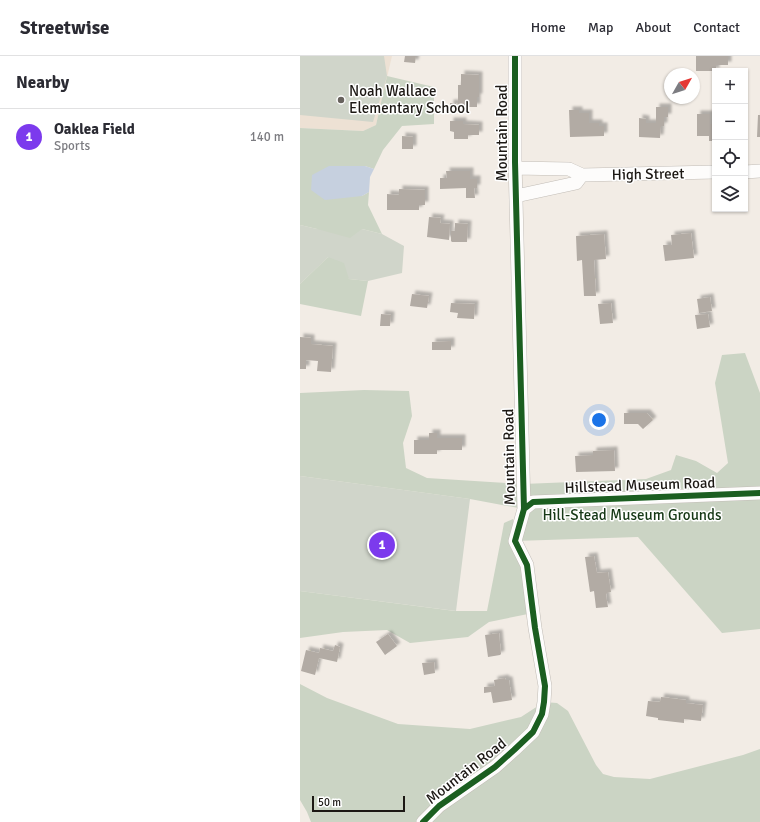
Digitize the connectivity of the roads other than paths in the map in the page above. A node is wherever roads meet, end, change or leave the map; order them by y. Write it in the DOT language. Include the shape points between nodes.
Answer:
graph roads {
  1 [pos="515,56"];
  2 [pos="515,168"];
  3 [pos="760,171"];
  4 [pos="712,172"];
  5 [pos="748,172"];
  6 [pos="582,175"];
  7 [pos="516,196"];
  8 [pos="760,493"];
  9 [pos="524,509"];
  10 [pos="423,822"];
  1 -- 2 [label="street, Mountain Road"];
  2 -- 6 [label="street, High Street" via="569,169"];
  2 -- 7 [label="street, Mountain Road"];
  3 -- 5 [label="street"];
  4 -- 6 [label="street, High Street"];
  6 -- 7 [label="street" via="576,183"];
  7 -- 9 [label="street, Mountain Road"];
  8 -- 9 [label="street, Hillstead Museum Road" via="533,502"];
  9 -- 10 [label="street, Mountain Road" via="515,541 527,565 534,628 545,686 542,714 533,732 514,750 495,767 439,806"];
}
